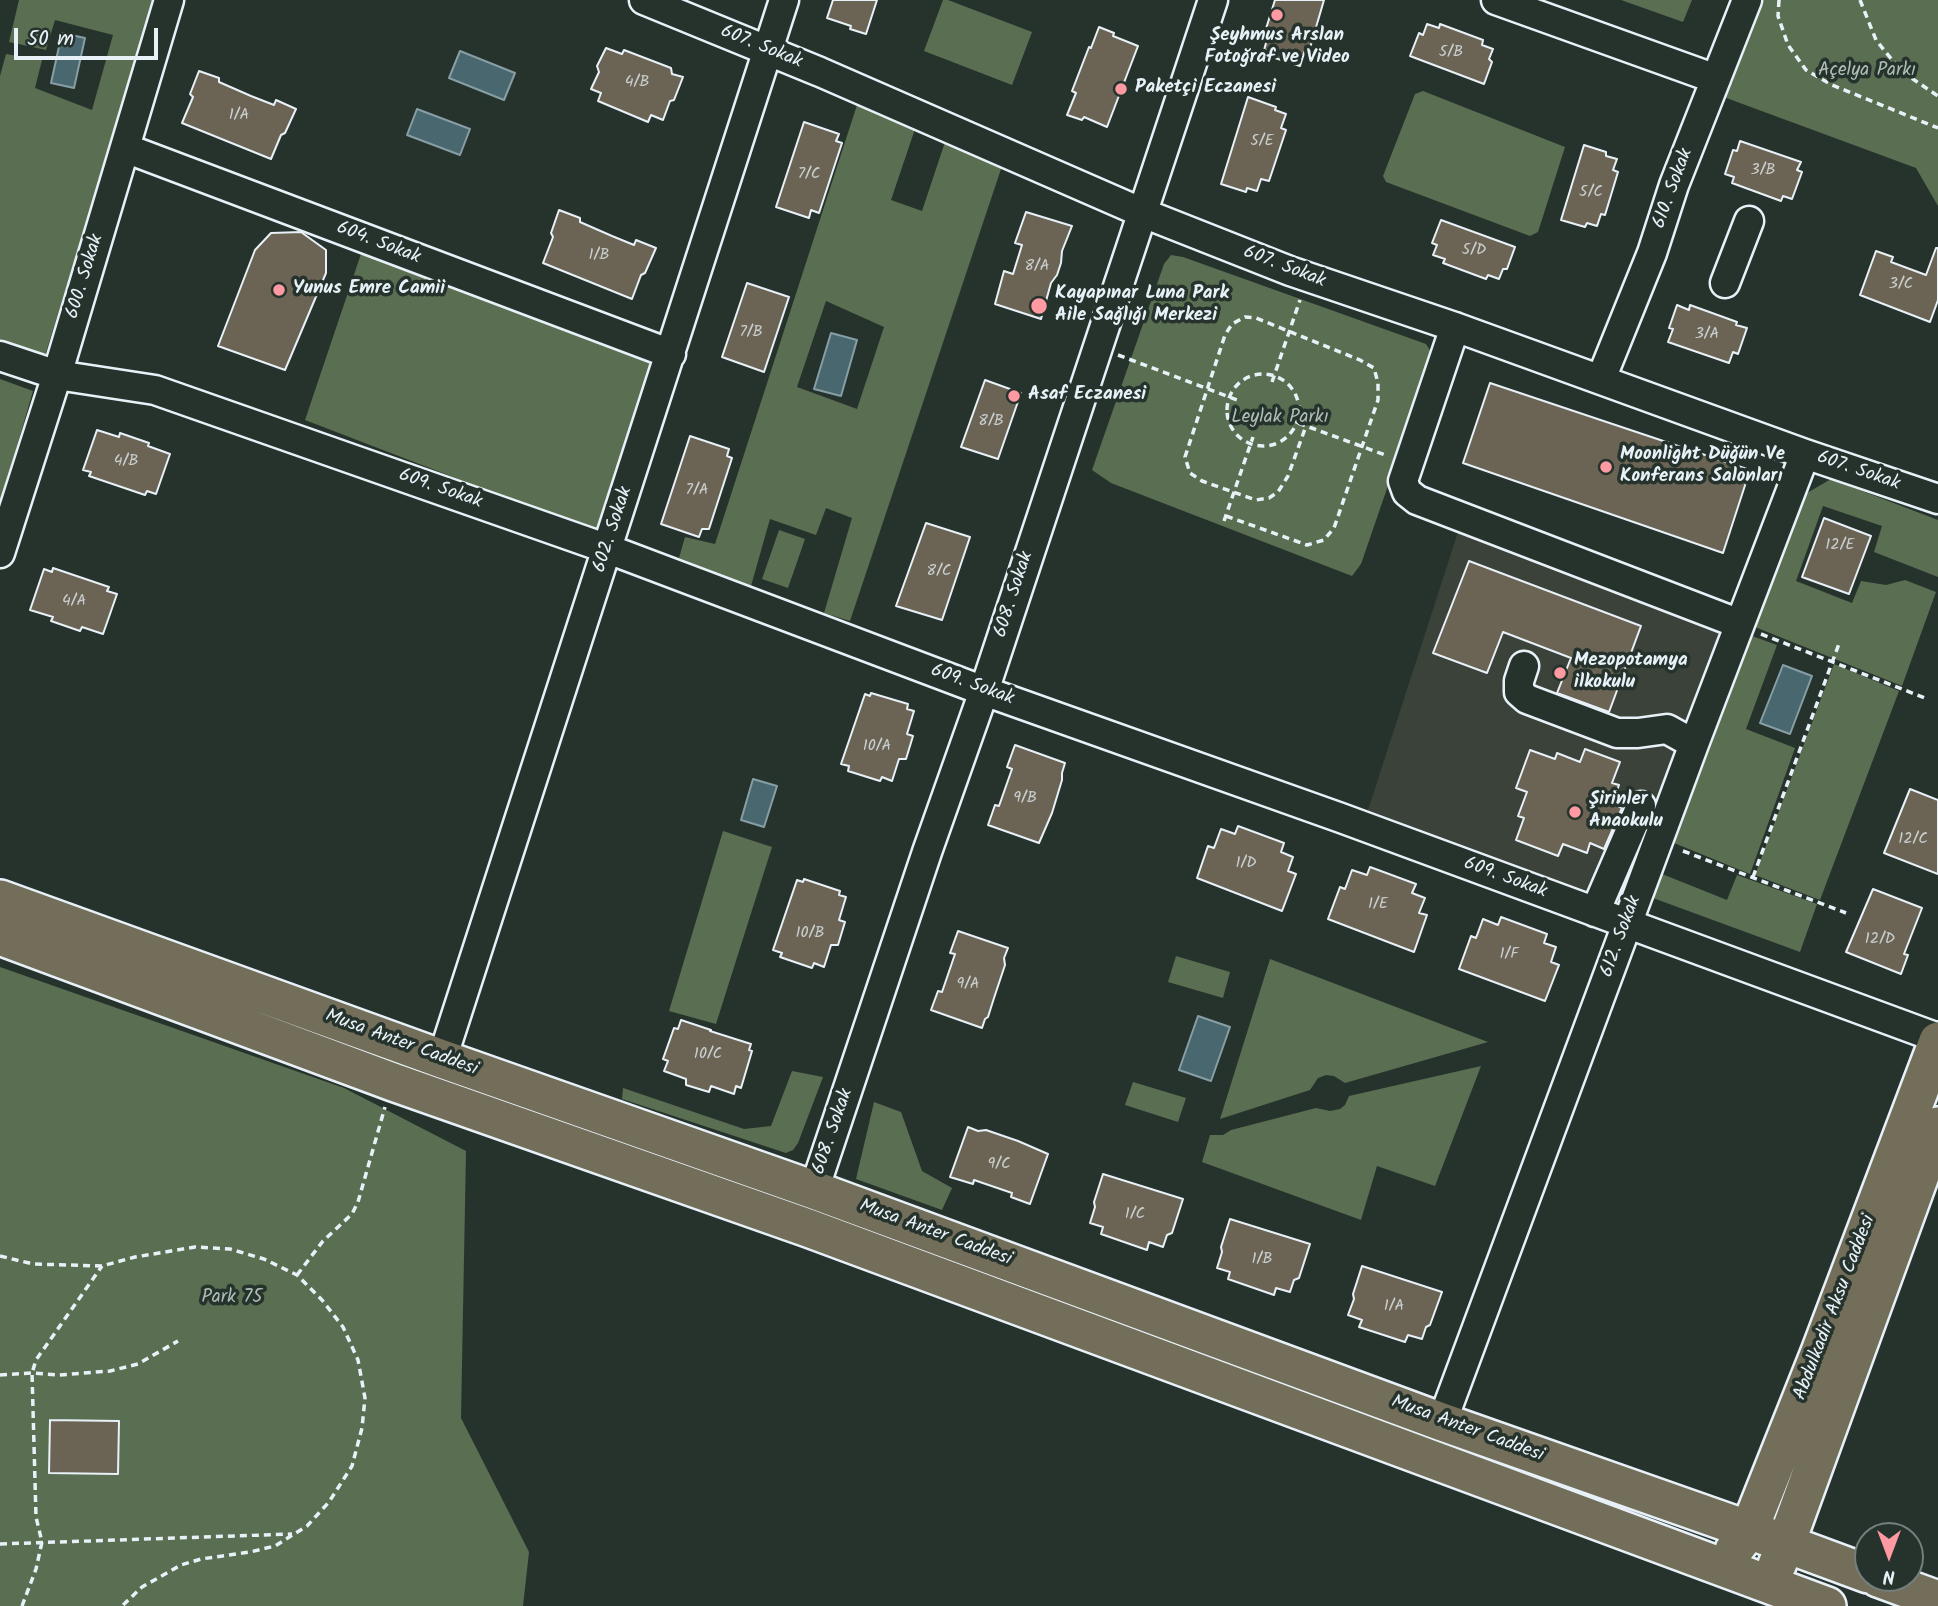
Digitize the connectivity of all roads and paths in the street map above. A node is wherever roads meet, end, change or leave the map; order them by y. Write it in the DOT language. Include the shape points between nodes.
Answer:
graph roads {
  1 [pos="169,0"];
  2 [pos="643,0"];
  3 [pos="784,0"];
  4 [pos="1213,0"];
  5 [pos="1496,0"];
  6 [pos="1747,0"];
  7 [pos="1779,0"];
  8 [pos="1860,0"];
  9 [pos="767,50"];
  10 [pos="1716,79"];
  11 [pos="1938,96"];
  12 [pos="1938,128"];
  13 [pos="125,148"];
  14 [pos="1143,213"];
  15 [pos="1749,221"];
  16 [pos="1307,278"];
  17 [pos="1725,283"];
  18 [pos="1455,327"];
  19 [pos="1290,331"];
  20 [pos="1098,347"];
  21 [pos="671,354"];
  22 [pos="0,356"];
  23 [pos="57,375"];
  24 [pos="1275,375"];
  25 [pos="1601,379"];
  26 [pos="1272,382"];
  27 [pos="1207,389"];
  28 [pos="1228,397"];
  29 [pos="1237,400"];
  30 [pos="1287,419"];
  31 [pos="1297,422"];
  32 [pos="1306,426"];
  33 [pos="1253,436"];
  34 [pos="1251,444"];
  35 [pos="1362,446"];
  36 [pos="1805,454"];
  37 [pos="1394,458"];
  38 [pos="1234,492"];
  39 [pos="1938,499"];
  40 [pos="608,549"];
  41 [pos="0,553"];
  42 [pos="1749,629"];
  43 [pos="1840,641"];
  44 [pos="1832,662"];
  45 [pos="1524,666"];
  46 [pos="984,691"];
  47 [pos="1925,698"];
  48 [pos="1694,744"];
  49 [pos="1642,806"];
  50 [pos="1683,851"];
  51 [pos="1753,877"];
  52 [pos="0,899"];
  53 [pos="1595,912"];
  54 [pos="1846,913"];
  55 [pos="1627,924"];
  56 [pos="0,936"];
  57 [pos="1938,1040"];
  58 [pos="442,1059"];
  59 [pos="393,1082"];
  60 [pos="1938,1126"];
  61 [pos="814,1189"];
  62 [pos="0,1256"];
  63 [pos="102,1266"];
  64 [pos="296,1275"];
  65 [pos="178,1341"];
  66 [pos="32,1373"];
  67 [pos="0,1375"];
  68 [pos="1441,1422"];
  69 [pos="1749,1530"];
  70 [pos="294,1534"];
  71 [pos="42,1542"];
  72 [pos="1786,1543"];
  73 [pos="0,1544"];
  74 [pos="1721,1568"];
  75 [pos="1854,1569"];
  76 [pos="1767,1584"];
  77 [pos="1916,1592"];
  78 [pos="1938,1600"];
  79 [pos="22,1606"];
  80 [pos="122,1606"];
  81 [pos="1827,1606"];
  1 -- 13 [label="street, 600. Sokak"];
  2 -- 9 [label="street, 607. Sokak"];
  3 -- 9 [label="street, 602. Sokak"];
  4 -- 14 [label="street, 608. Sokak"];
  5 -- 10 [label="street"];
  6 -- 10 [label="street, 610. Sokak"];
  7 -- 12 [label="path" via="1778,16 1788,45 1806,70"];
  8 -- 11 [label="path" via="1876,40 1900,71"];
  9 -- 14 [label="street, 607. Sokak"];
  9 -- 21 [label="street, 602. Sokak"];
  10 -- 25 [label="street, 610. Sokak"];
  13 -- 21 [label="street, 604. Sokak"];
  13 -- 23 [label="street, 600. Sokak"];
  14 -- 16 [label="street, 607. Sokak"];
  14 -- 20 [label="street, 608. Sokak"];
  15 -- 17 [label="street"];
  16 -- 18 [label="street, 607. Sokak"];
  16 -- 19 [label="path"];
  18 -- 25 [label="street, 607. Sokak"];
  18 -- 42 [label="street" via="1403,481 1407,492 1417,500"];
  19 -- 24 [label="path"];
  19 -- 27 [label="path" via="1256,318 1245,317 1233,324"];
  19 -- 35 [label="path" via="1374,368 1378,400"];
  20 -- 27 [label="path"];
  20 -- 46 [label="street, 608. Sokak"];
  21 -- 40 [label="street, 602. Sokak"];
  22 -- 23 [label="street, 609. Sokak"];
  23 -- 40 [label="street, 609. Sokak" via="155,390"];
  23 -- 41 [label="street, 600. Sokak"];
  24 -- 26 [label="path"];
  24 -- 28 [label="path" via="1252,375"];
  24 -- 31 [label="path" via="1293,389 1298,400"];
  25 -- 36 [label="street, 607. Sokak"];
  27 -- 28 [label="path"];
  27 -- 38 [label="path" via="1185,457 1189,473"];
  28 -- 29 [label="path"];
  28 -- 34 [label="path" via="1228,420"];
  30 -- 31 [label="path"];
  31 -- 32 [label="path"];
  31 -- 34 [label="path" via="1283,440"];
  32 -- 35 [label="path"];
  32 -- 38 [label="path" via="1278,492 1256,500"];
  33 -- 34 [label="path"];
  34 -- 38 [label="path"];
  35 -- 37 [label="path"];
  35 -- 38 [label="path" via="1334,528 1324,540 1307,545 1225,519"];
  36 -- 39 [label="street, 607. Sokak"];
  36 -- 42 [label="street, 612. Sokak"];
  40 -- 46 [label="street, 609. Sokak"];
  40 -- 58 [label="street, 602. Sokak"];
  42 -- 44 [label="path"];
  42 -- 48 [label="street, 612. Sokak"];
  43 -- 44 [label="path"];
  44 -- 47 [label="path"];
  44 -- 51 [label="path"];
  45 -- 48 [label="street" via="1519,692 1527,699 1617,733 1667,729"];
  46 -- 53 [label="street, 609. Sokak"];
  46 -- 61 [label="street, 608. Sokak"];
  48 -- 55 [label="street, 612. Sokak"];
  49 -- 53 [label="street"];
  50 -- 51 [label="path"];
  51 -- 54 [label="path"];
  52 -- 58 [label="main road, Musa Anter Caddesi"];
  53 -- 55 [label="street, 609. Sokak"];
  55 -- 57 [label="street, 609. Sokak"];
  55 -- 68 [label="street, 612. Sokak"];
  56 -- 59 [label="main road, Musa Anter Caddesi"];
  57 -- 69 [label="main road, Abdulkadir Aksu Caddesi"];
  58 -- 61 [label="main road, Musa Anter Caddesi"];
  59 -- 64 [label="path" via="352,1214"];
  59 -- 74 [label="main road, Musa Anter Caddesi" via="821,1233"];
  60 -- 72 [label="main road, Abdulkadir Aksu Caddesi"];
  61 -- 68 [label="main road, Musa Anter Caddesi"];
  62 -- 63 [label="path" via="33,1264"];
  63 -- 64 [label="path" via="195,1247 230,1249"];
  63 -- 66 [label="path" via="36,1360"];
  64 -- 70 [label="path" via="343,1327 358,1360 365,1398 352,1466 329,1502"];
  65 -- 66 [label="path" via="138,1364 110,1371"];
  66 -- 67 [label="path"];
  66 -- 71 [label="path" via="36,1517"];
  68 -- 69 [label="main road, Musa Anter Caddesi"];
  69 -- 72 [label="main road, Musa Anter Caddesi"];
  69 -- 74 [label="main road, Abdulkadir Aksu Caddesi"];
  70 -- 71 [label="path"];
  70 -- 80 [label="path" via="275,1546 181,1565 142,1587"];
  71 -- 73 [label="path"];
  71 -- 79 [label="path"];
  72 -- 75 [label="main road, Musa Anter Caddesi"];
  72 -- 76 [label="main road, Abdulkadir Aksu Caddesi"];
  74 -- 76 [label="main road, Musa Anter Caddesi"];
  76 -- 81 [label="main road, Musa Anter Caddesi"];
  77 -- 78 [label="main road"];
}
